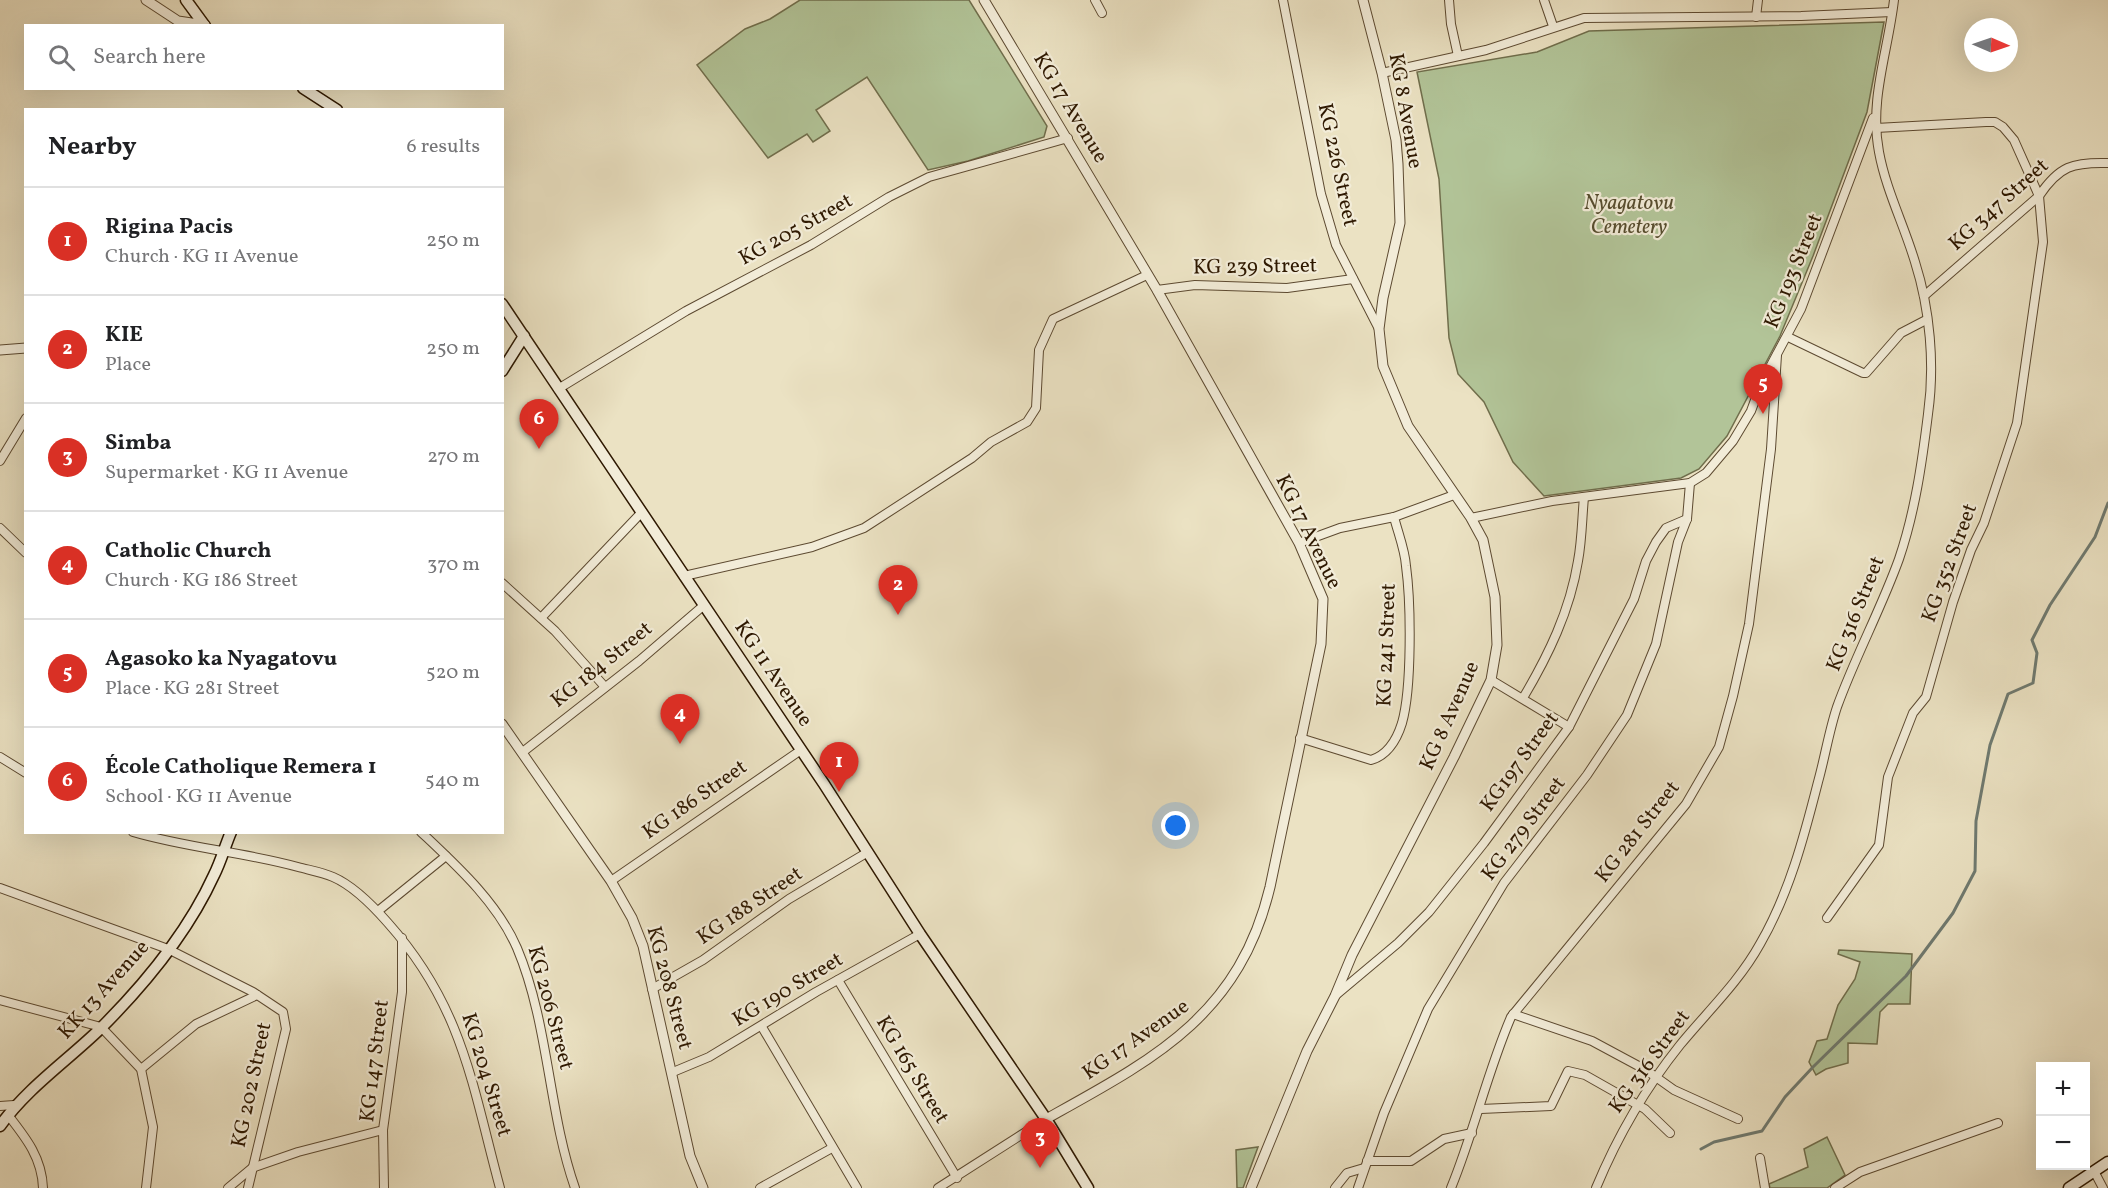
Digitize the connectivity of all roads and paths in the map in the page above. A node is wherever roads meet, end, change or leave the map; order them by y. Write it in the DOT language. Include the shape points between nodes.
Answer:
graph roads {
  1 [pos="146,0"];
  2 [pos="186,0"];
  3 [pos="984,0"];
  4 [pos="1095,0"];
  5 [pos="1283,0"];
  6 [pos="1363,0"];
  7 [pos="1449,0"];
  8 [pos="1544,0"];
  9 [pos="1758,0"];
  10 [pos="1894,0"];
  11 [pos="1892,12"];
  12 [pos="1102,14"];
  13 [pos="1756,16"];
  14 [pos="194,24"];
  15 [pos="204,24"];
  16 [pos="1553,26"];
  17 [pos="1458,56"];
  18 [pos="1382,73"];
  19 [pos="306,90"];
  20 [pos="334,108"];
  21 [pos="1875,114"];
  22 [pos="1876,128"];
  23 [pos="1068,138"];
  24 [pos="2108,163"];
  25 [pos="2039,196"];
  26 [pos="1147,275"];
  27 [pos="1353,279"];
  28 [pos="1157,290"];
  29 [pos="1924,296"];
  30 [pos="504,307"];
  31 [pos="1926,320"];
  32 [pos="1379,328"];
  33 [pos="524,336"];
  34 [pos="1788,337"];
  35 [pos="24,348"];
  36 [pos="0,350"];
  37 [pos="1777,355"];
  38 [pos="504,368"];
  39 [pos="558,389"];
  40 [pos="24,421"];
  41 [pos="0,461"];
  42 [pos="1690,483"];
  43 [pos="1454,495"];
  44 [pos="1584,497"];
  45 [pos="642,512"];
  46 [pos="1394,517"];
  47 [pos="1471,518"];
  48 [pos="1687,519"];
  49 [pos="0,528"];
  50 [pos="1299,543"];
  51 [pos="24,551"];
  52 [pos="684,576"];
  53 [pos="504,585"];
  54 [pos="702,606"];
  55 [pos="541,618"];
  56 [pos="1491,680"];
  57 [pos="605,687"];
  58 [pos="1523,698"];
  59 [pos="504,726"];
  60 [pos="1569,727"];
  61 [pos="1300,738"];
  62 [pos="801,750"];
  63 [pos="524,751"];
  64 [pos="0,757"];
  65 [pos="24,773"];
  66 [pos="142,834"];
  67 [pos="230,834"];
  68 [pos="423,834"];
  69 [pos="223,851"];
  70 [pos="868,852"];
  71 [pos="446,856"];
  72 [pos="611,880"];
  73 [pos="0,888"];
  74 [pos="378,911"];
  75 [pos="1827,918"];
  76 [pos="920,934"];
  77 [pos="402,938"];
  78 [pos="168,949"];
  79 [pos="838,980"];
  80 [pos="652,989"];
  81 [pos="256,995"];
  82 [pos="1335,996"];
  83 [pos="0,1000"];
  84 [pos="1513,1014"];
  85 [pos="762,1027"];
  86 [pos="101,1028"];
  87 [pos="141,1069"];
  88 [pos="673,1072"];
  89 [pos="1656,1076"];
  90 [pos="1638,1104"];
  91 [pos="14,1105"];
  92 [pos="0,1106"];
  93 [pos="1481,1109"];
  94 [pos="8,1115"];
  95 [pos="1046,1119"];
  96 [pos="1738,1119"];
  97 [pos="1998,1123"];
  98 [pos="0,1126"];
  99 [pos="383,1130"];
  100 [pos="1472,1133"];
  101 [pos="1670,1133"];
  102 [pos="832,1148"];
  103 [pos="1760,1158"];
  104 [pos="2108,1162"];
  105 [pos="1366,1165"];
  106 [pos="252,1168"];
  107 [pos="2094,1171"];
  108 [pos="957,1178"];
  109 [pos="1850,1178"];
  110 [pos="43,1188"];
  111 [pos="146,1188"];
  112 [pos="228,1188"];
  113 [pos="248,1188"];
  114 [pos="384,1188"];
  115 [pos="500,1188"];
  116 [pos="575,1188"];
  117 [pos="703,1188"];
  118 [pos="760,1188"];
  119 [pos="858,1188"];
  120 [pos="938,1188"];
  121 [pos="1088,1188"];
  122 [pos="1251,1188"];
  123 [pos="1335,1188"];
  124 [pos="1358,1188"];
  125 [pos="1450,1188"];
  126 [pos="1596,1188"];
  127 [pos="1765,1188"];
  128 [pos="1834,1188"];
  129 [pos="1855,1188"];
  130 [pos="2069,1188"];
  131 [pos="2103,1188"];
  1 -- 14 [label="street" via="178,21"];
  2 -- 15 [label="main road"];
  3 -- 23 [label="street, KG 17 Avenue"];
  4 -- 12 [label="street"];
  5 -- 27 [label="street, KG 226 Street" via="1322,194 1336,245"];
  6 -- 18 [label="street, KG 8 Avenue"];
  7 -- 17 [label="street"];
  8 -- 16 [label="street"];
  9 -- 13 [label="street"];
  10 -- 11 [label="street, KG 316 Street"];
  11 -- 13 [label="street"];
  11 -- 21 [label="street, KG 316 Street"];
  13 -- 16 [label="street" via="1584,18"];
  16 -- 17 [label="street"];
  17 -- 18 [label="street"];
  18 -- 32 [label="street, KG 8 Avenue" via="1396,140 1400,223"];
  19 -- 20 [label="main road"];
  21 -- 22 [label="street, KG 316 Street"];
  21 -- 34 [label="street, KG 193 Street"];
  22 -- 25 [label="street, KG 352 Street" via="1995,122 2014,140"];
  22 -- 29 [label="street, KG 316 Street" via="1887,186 1916,262"];
  23 -- 26 [label="street, KG 17 Avenue"];
  23 -- 39 [label="street, KG 205 Street" via="929,177 686,311"];
  24 -- 25 [label="street, KG 347 Street" via="2073,165 2052,176"];
  25 -- 29 [label="street, KG 347 Street"];
  25 -- 75 [label="street, KG 352 Street" via="2043,242 2017,423 1953,602 1926,697 1913,713 1893,762 1885,789 1879,845"];
  26 -- 28 [label="street, KG 17 Avenue"];
  26 -- 52 [label="street" via="1053,319 1039,350 1033,415 906,501 835,541"];
  27 -- 28 [label="street, KG 239 Street" via="1287,288 1195,285"];
  27 -- 32 [label="street, KG 226 Street"];
  28 -- 50 [label="street, KG 17 Avenue"];
  29 -- 31 [label="street, KG 316 Street"];
  30 -- 33 [label="main road, KG 11 Avenue"];
  31 -- 34 [label="street" via="1901,333 1863,374"];
  31 -- 89 [label="street, KG 316 Street" via="1931,379 1913,513 1885,595 1836,708 1797,859 1760,945"];
  32 -- 43 [label="street, KG 8 Avenue" via="1383,366 1408,426"];
  33 -- 38 [label="main road"];
  33 -- 39 [label="main road, KG 11 Avenue"];
  34 -- 37 [label="street, KG 193 Street"];
  35 -- 36 [label="street"];
  37 -- 42 [label="street, KG 193 Street" via="1733,441 1706,473"];
  37 -- 84 [label="street, KG 281 Street" via="1771,449 1749,624 1719,747 1686,804"];
  39 -- 45 [label="main road, KG 11 Avenue"];
  40 -- 41 [label="street"];
  42 -- 44 [label="street"];
  42 -- 48 [label="street, KG 279 Street"];
  43 -- 46 [label="street"];
  43 -- 47 [label="street, KG 8 Avenue"];
  44 -- 47 [label="street"];
  44 -- 58 [label="street" via="1578,562 1567,606 1545,660"];
  45 -- 52 [label="main road, KG 11 Avenue"];
  45 -- 55 [label="street"];
  46 -- 50 [label="street" via="1340,528"];
  46 -- 61 [label="street, KG 241 Street" via="1406,565 1408,675 1402,722 1391,747 1381,757 1371,759"];
  47 -- 56 [label="street, KG 8 Avenue" via="1483,540 1495,597 1497,645"];
  48 -- 60 [label="street, KG197 Street" via="1666,528 1656,542 1630,608"];
  48 -- 105 [label="street, KG 279 Street" via="1678,542 1656,644 1627,716 1504,883 1428,1009"];
  49 -- 51 [label="street"];
  50 -- 61 [label="street, KG 17 Avenue" via="1323,599 1324,617"];
  52 -- 54 [label="main road, KG 11 Avenue"];
  53 -- 55 [label="street"];
  54 -- 57 [label="street, KG 184 Street"];
  54 -- 62 [label="main road, KG 11 Avenue"];
  55 -- 57 [label="street"];
  56 -- 58 [label="street"];
  56 -- 82 [label="street, KG 8 Avenue"];
  57 -- 63 [label="street, KG 184 Street"];
  58 -- 60 [label="street"];
  59 -- 63 [label="street, KG 208 Street"];
  60 -- 82 [label="street, KG197 Street" via="1429,912"];
  61 -- 95 [label="street, KG 17 Avenue" via="1263,916 1242,965 1203,1015 1187,1029 1117,1079"];
  62 -- 70 [label="main road, KG 11 Avenue"];
  62 -- 72 [label="street, KG 186 Street"];
  63 -- 72 [label="street, KG 208 Street"];
  64 -- 65 [label="street"];
  66 -- 69 [label="street, KG 204 Street"];
  67 -- 69 [label="main road, KK 13 Avenue"];
  68 -- 71 [label="street, KG 206 Street"];
  69 -- 74 [label="street, KG 204 Street" via="334,877"];
  69 -- 78 [label="main road, KK 13 Avenue" via="214,875"];
  70 -- 76 [label="main road, KG 11 Avenue"];
  70 -- 80 [label="street, KG 188 Street"];
  71 -- 74 [label="street"];
  71 -- 116 [label="street, KG 206 Street" via="495,909 517,947 529,984 560,1136"];
  72 -- 80 [label="street, KG 208 Street" via="643,946"];
  73 -- 78 [label="street, KG 202 Street"];
  74 -- 77 [label="street, KG 204 Street"];
  76 -- 79 [label="street, KG 190 Street"];
  76 -- 95 [label="main road, KG 11 Avenue"];
  77 -- 99 [label="street, KG 147 Street" via="402,992"];
  77 -- 115 [label="street, KG 204 Street" via="436,986 456,1026"];
  78 -- 81 [label="street, KG 202 Street"];
  78 -- 86 [label="main road, KK 13 Avenue" via="146,980"];
  79 -- 85 [label="street, KG 190 Street"];
  79 -- 108 [label="street, KG 165 Street"];
  80 -- 88 [label="street, KG 208 Street"];
  81 -- 87 [label="street" via="196,1024"];
  81 -- 106 [label="street, KG 202 Street" via="284,1012 286,1029"];
  82 -- 122 [label="street, KG 8 Avenue" via="1307,1051"];
  83 -- 86 [label="street"];
  84 -- 89 [label="street" via="1592,1041"];
  84 -- 93 [label="street, KG 281 Street" via="1485,1084"];
  85 -- 88 [label="street, KG 190 Street" via="710,1057"];
  85 -- 102 [label="street"];
  86 -- 87 [label="street"];
  86 -- 91 [label="main road, KK 13 Avenue"];
  87 -- 111 [label="street" via="153,1127"];
  88 -- 117 [label="street, KG 208 Street" via="690,1156"];
  89 -- 90 [label="street, KG 316 Street"];
  89 -- 96 [label="street" via="1683,1094"];
  90 -- 93 [label="street" via="1568,1071 1551,1106"];
  90 -- 101 [label="street"];
  90 -- 126 [label="street, KG 316 Street" via="1616,1139"];
  91 -- 92 [label="street"];
  91 -- 94 [label="main road, KK 13 Avenue"];
  93 -- 100 [label="street, KG 281 Street"];
  94 -- 98 [label="main road, KK 13 Avenue"];
  94 -- 110 [label="street" via="31,1145 39,1162"];
  95 -- 108 [label="street"];
  95 -- 121 [label="main road, KG 11 Avenue"];
  97 -- 109 [label="street"];
  99 -- 106 [label="street"];
  99 -- 114 [label="street, KG 147 Street"];
  100 -- 105 [label="street" via="1444,1139 1411,1161"];
  100 -- 125 [label="street, KG 281 Street"];
  102 -- 118 [label="street"];
  102 -- 119 [label="street"];
  103 -- 127 [label="street"];
  104 -- 107 [label="main road"];
  105 -- 123 [label="street" via="1347,1173"];
  105 -- 124 [label="street, KG 279 Street"];
  106 -- 112 [label="street"];
  106 -- 113 [label="street, KG 202 Street"];
  107 -- 130 [label="main road"];
  107 -- 131 [label="street"];
  108 -- 120 [label="street"];
  109 -- 128 [label="street"];
  109 -- 129 [label="street"];
}
